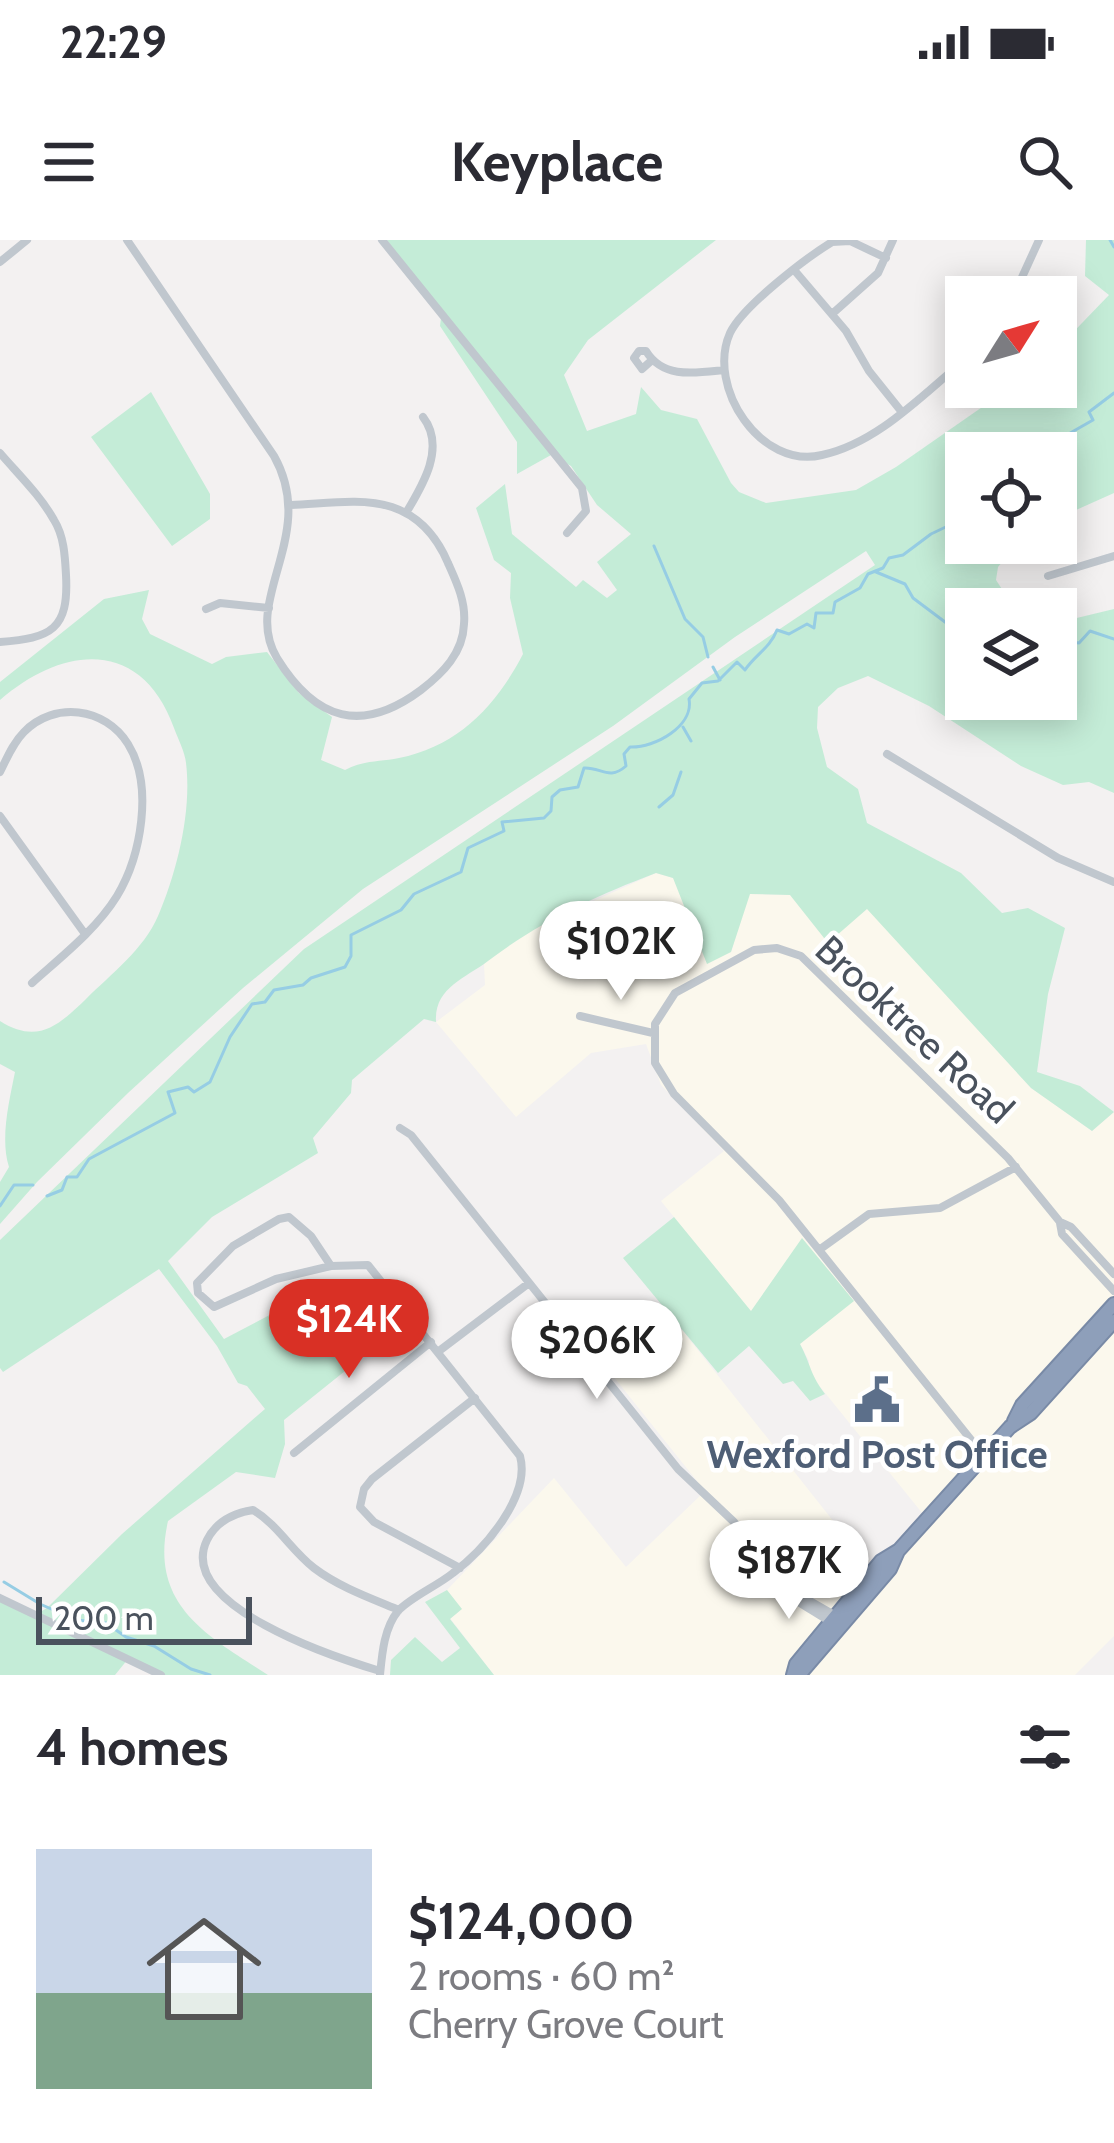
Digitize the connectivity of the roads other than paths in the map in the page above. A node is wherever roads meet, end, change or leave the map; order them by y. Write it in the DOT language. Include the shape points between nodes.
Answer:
graph roads {
  1 [pos="27,240"];
  2 [pos="127,240"];
  3 [pos="382,240"];
  4 [pos="893,240"];
  5 [pos="1039,240"];
  6 [pos="886,258"];
  7 [pos="0,262"];
  8 [pos="795,271"];
  9 [pos="1024,276"];
  10 [pos="832,314"];
  11 [pos="651,361"];
  12 [pos="724,370"];
  13 [pos="945,376"];
  14 [pos="901,411"];
  15 [pos="423,417"];
  16 [pos="0,453"];
  17 [pos="291,505"];
  18 [pos="406,513"];
  19 [pos="567,533"];
  20 [pos="1114,556"];
  21 [pos="1048,576"];
  22 [pos="268,608"];
  23 [pos="206,609"];
  24 [pos="0,642"];
  25 [pos="887,754"];
  26 [pos="0,772"];
  27 [pos="0,816"];
  28 [pos="1114,882"];
  29 [pos="85,934"];
  30 [pos="32,983"];
  31 [pos="580,1016"];
  32 [pos="653,1033"];
  33 [pos="400,1128"];
  34 [pos="1016,1167"];
  35 [pos="1060,1222"];
  36 [pos="819,1250"];
  37 [pos="331,1266"];
  38 [pos="1114,1274"];
  39 [pos="529,1282"];
  40 [pos="1114,1291"];
  41 [pos="1114,1304"];
  42 [pos="1114,1322"];
  43 [pos="431,1342"];
  44 [pos="439,1351"];
  45 [pos="475,1398"];
  46 [pos="1010,1427"];
  47 [pos="294,1453"];
  48 [pos="984,1456"];
  49 [pos="460,1568"];
  50 [pos="0,1598"];
  51 [pos="399,1610"];
  52 [pos="836,1620"];
  53 [pos="380,1673"];
  54 [pos="161,1675"];
  55 [pos="796,1675"];
  1 -- 7 [label="street"];
  2 -- 17 [label="street" via="274,456"];
  3 -- 19 [label="street" via="581,488 586,512"];
  4 -- 6 [label="street"];
  5 -- 9 [label="street"];
  6 -- 8 [label="street" via="839,240"];
  6 -- 10 [label="street"];
  8 -- 10 [label="street"];
  8 -- 12 [label="street" via="737,320"];
  10 -- 14 [label="street"];
  11 -- 12 [label="street" via="678,373"];
  12 -- 14 [label="street" via="753,432 792,456 858,443"];
  13 -- 14 [label="street"];
  15 -- 18 [label="street" via="431,458"];
  16 -- 24 [label="street" via="58,526 67,593 50,631"];
  17 -- 18 [label="street" via="371,503"];
  17 -- 22 [label="street"];
  18 -- 22 [label="street" via="441,549 465,622 452,661 407,700 360,718 322,704 276,656"];
  20 -- 21 [label="street"];
  22 -- 23 [label="street"];
  25 -- 28 [label="street" via="1058,858"];
  26 -- 29 [label="street" via="21,734 62,712 91,714 128,744 140,783 139,833 116,898"];
  27 -- 29 [label="street"];
  29 -- 30 [label="street"];
  31 -- 32 [label="street"];
  32 -- 34 [label="street, Brooktree Road" via="665,1004 689,983 754,950 793,952"];
  32 -- 36 [label="street" via="664,1083"];
  33 -- 39 [label="street"];
  34 -- 35 [label="street, Brooktree Road"];
  34 -- 36 [label="street" via="940,1208 869,1214"];
  35 -- 38 [label="street, Brooktree Road"];
  35 -- 40 [label="street, Brooktree Road"];
  36 -- 48 [label="street"];
  37 -- 37 [label="street" via="299,1222 279,1219 219,1258 197,1282 198,1293 214,1307"];
  37 -- 43 [label="street" via="368,1265"];
  39 -- 44 [label="street"];
  39 -- 52 [label="street" via="678,1469 786,1587"];
  41 -- 46 [label="highway"];
  42 -- 46 [label="highway"];
  43 -- 44 [label="street"];
  43 -- 47 [label="street"];
  44 -- 45 [label="street"];
  45 -- 49 [label="street" via="520,1456 524,1479 514,1504"];
  45 -- 49 [label="street" via="372,1479 360,1507"];
  46 -- 48 [label="highway"];
  48 -- 52 [label="highway"];
  49 -- 51 [label="street"];
  50 -- 54 [label="street"];
  51 -- 53 [label="street"];
  51 -- 53 [label="street" via="313,1567 253,1510 219,1525 203,1550 209,1580 260,1622"];
  52 -- 55 [label="highway"];
}
